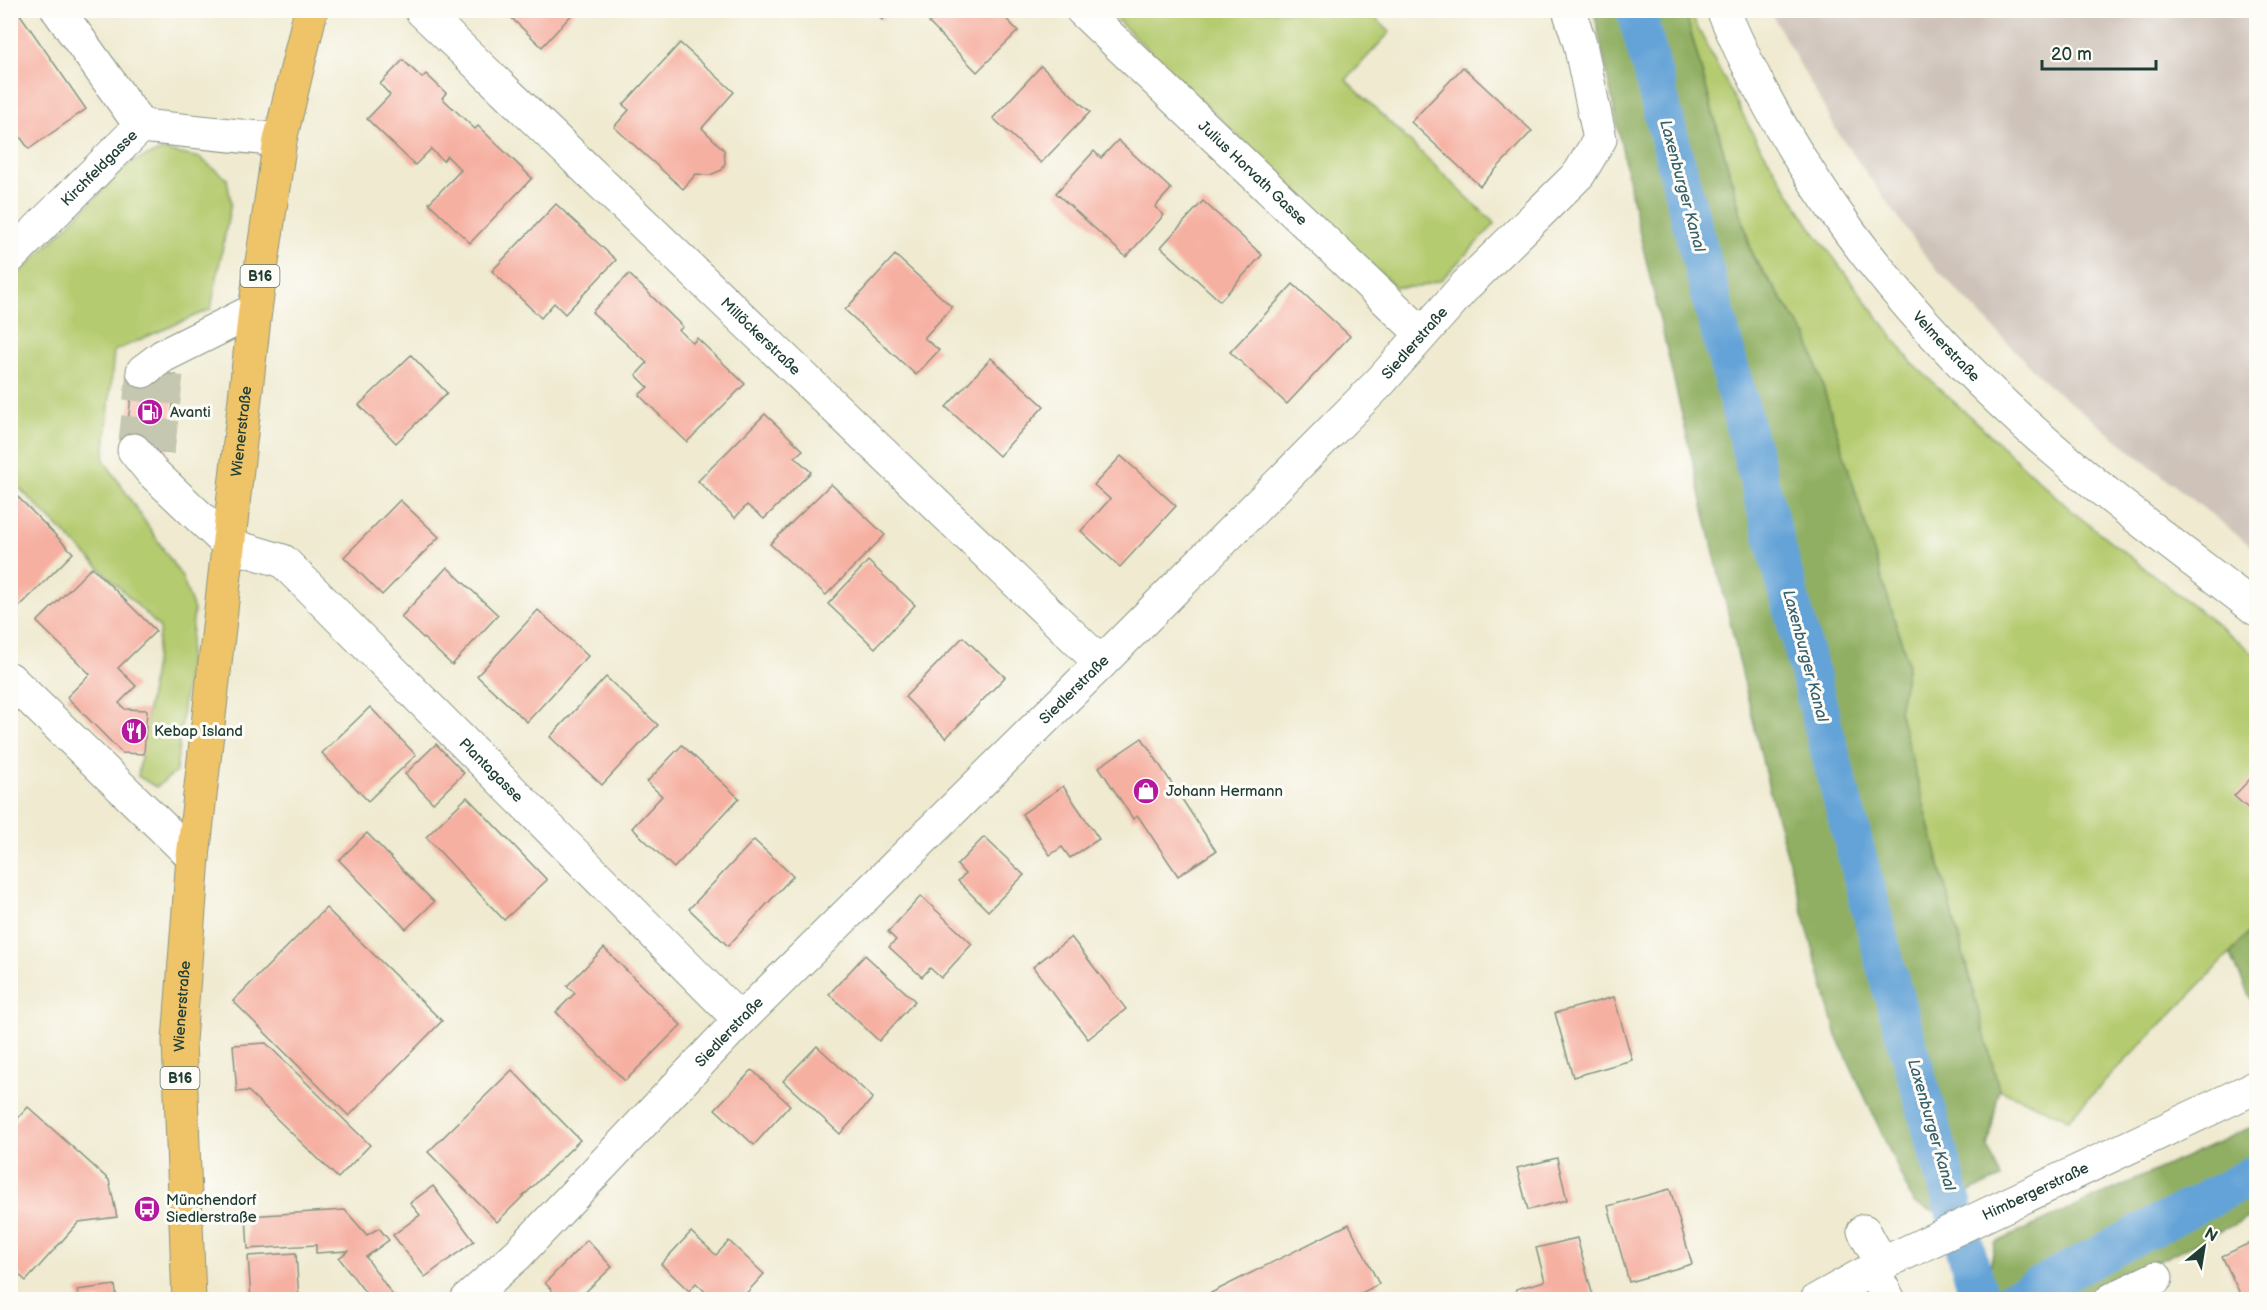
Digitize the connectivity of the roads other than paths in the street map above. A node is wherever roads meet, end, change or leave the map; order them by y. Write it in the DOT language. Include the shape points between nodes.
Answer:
graph roads {
  1 [pos="58,10"];
  2 [pos="311,10"];
  3 [pos="421,10"];
  4 [pos="1082,10"];
  5 [pos="1569,10"];
  6 [pos="1723,10"];
  7 [pos="141,126"];
  8 [pos="280,140"];
  9 [pos="10,256"];
  10 [pos="255,310"];
  11 [pos="1422,334"];
  12 [pos="158,367"];
  13 [pos="148,458"];
  14 [pos="229,545"];
  15 [pos="2256,609"];
  16 [pos="1101,663"];
  17 [pos="10,680"];
  18 [pos="193,857"];
  19 [pos="740,1020"];
  20 [pos="2256,1087"];
  21 [pos="1864,1231"];
  22 [pos="1877,1267"];
  23 [pos="2156,1278"];
  24 [pos="189,1299"];
  25 [pos="467,1299"];
  26 [pos="1817,1299"];
  27 [pos="1888,1299"];
  28 [pos="2111,1299"];
  1 -- 7 [label="street"];
  2 -- 8 [label="main road, Wienerstraße / B16"];
  3 -- 16 [label="street, Millöckerstraße"];
  4 -- 11 [label="street, Julius Horvath Gasse"];
  5 -- 11 [label="street, Siedlerstraße" via="1600,139 1579,174"];
  6 -- 15 [label="street, Velmerstraße" via="1780,129 1827,204 1883,276 1960,362 2026,425 2113,500"];
  7 -- 8 [label="street, Kirchfeldgasse"];
  7 -- 9 [label="street, Kirchfeldgasse"];
  8 -- 10 [label="main road, Wienerstraße / B16"];
  10 -- 12 [label="street"];
  10 -- 14 [label="main road, Wienerstraße / B16"];
  11 -- 16 [label="street, Siedlerstraße" via="1381,381"];
  13 -- 14 [label="street"];
  14 -- 18 [label="main road, Wienerstraße / B16"];
  14 -- 19 [label="street, Plantagasse" via="282,561"];
  16 -- 19 [label="street, Siedlerstraße"];
  17 -- 18 [label="street"];
  18 -- 24 [label="main road, Wienerstraße / B16" via="179,1041"];
  19 -- 25 [label="street, Siedlerstraße" via="518,1254"];
  20 -- 22 [label="street, Himbergerstraße"];
  21 -- 22 [label="street"];
  22 -- 26 [label="street, Himbergerstraße"];
  22 -- 27 [label="street"];
  23 -- 28 [label="street"];
}
